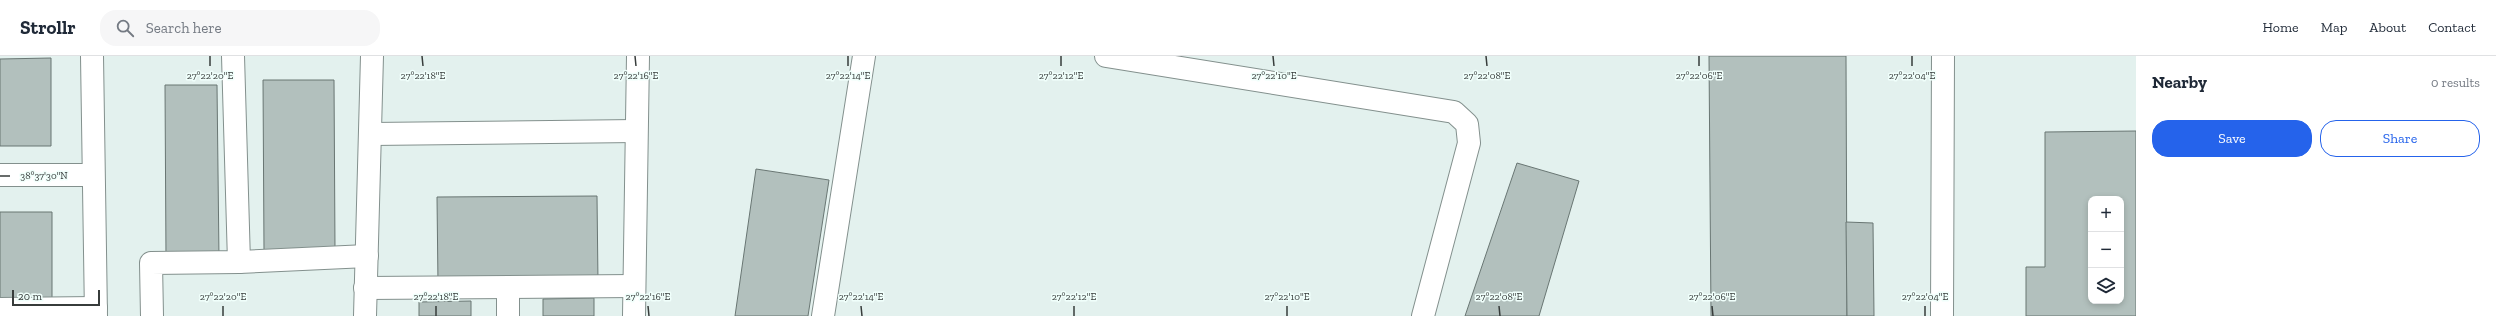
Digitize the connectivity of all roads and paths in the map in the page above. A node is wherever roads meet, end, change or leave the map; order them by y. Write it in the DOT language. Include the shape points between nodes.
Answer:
graph roads {
  1 [pos="92,56"];
  2 [pos="233,56"];
  3 [pos="372,56"];
  4 [pos="638,56"];
  5 [pos="864,56"];
  6 [pos="1106,56"];
  7 [pos="1943,56"];
  8 [pos="636,131"];
  9 [pos="371,134"];
  10 [pos="93,175"];
  11 [pos="0,176"];
  12 [pos="366,256"];
  13 [pos="239,262"];
  14 [pos="634,286"];
  15 [pos="365,288"];
  16 [pos="508,289"];
  17 [pos="0,309"];
  18 [pos="96,312"];
  19 [pos="152,316"];
  20 [pos="365,316"];
  21 [pos="508,316"];
  22 [pos="634,316"];
  23 [pos="824,316"];
  24 [pos="1423,316"];
  25 [pos="1942,316"];
  1 -- 10 [label="street"];
  2 -- 13 [label="street"];
  3 -- 9 [label="street"];
  4 -- 8 [label="street"];
  5 -- 23 [label="street"];
  6 -- 24 [label="street" via="1454,112 1467,124 1469,143"];
  7 -- 25 [label="street"];
  8 -- 9 [label="street"];
  8 -- 14 [label="street"];
  9 -- 12 [label="street"];
  10 -- 11 [label="street"];
  10 -- 18 [label="street"];
  12 -- 13 [label="street"];
  12 -- 15 [label="street"];
  13 -- 19 [label="street" via="151,263"];
  14 -- 16 [label="street"];
  14 -- 22 [label="street"];
  15 -- 16 [label="street"];
  15 -- 20 [label="street"];
  16 -- 21 [label="street"];
  17 -- 18 [label="street"];
}
